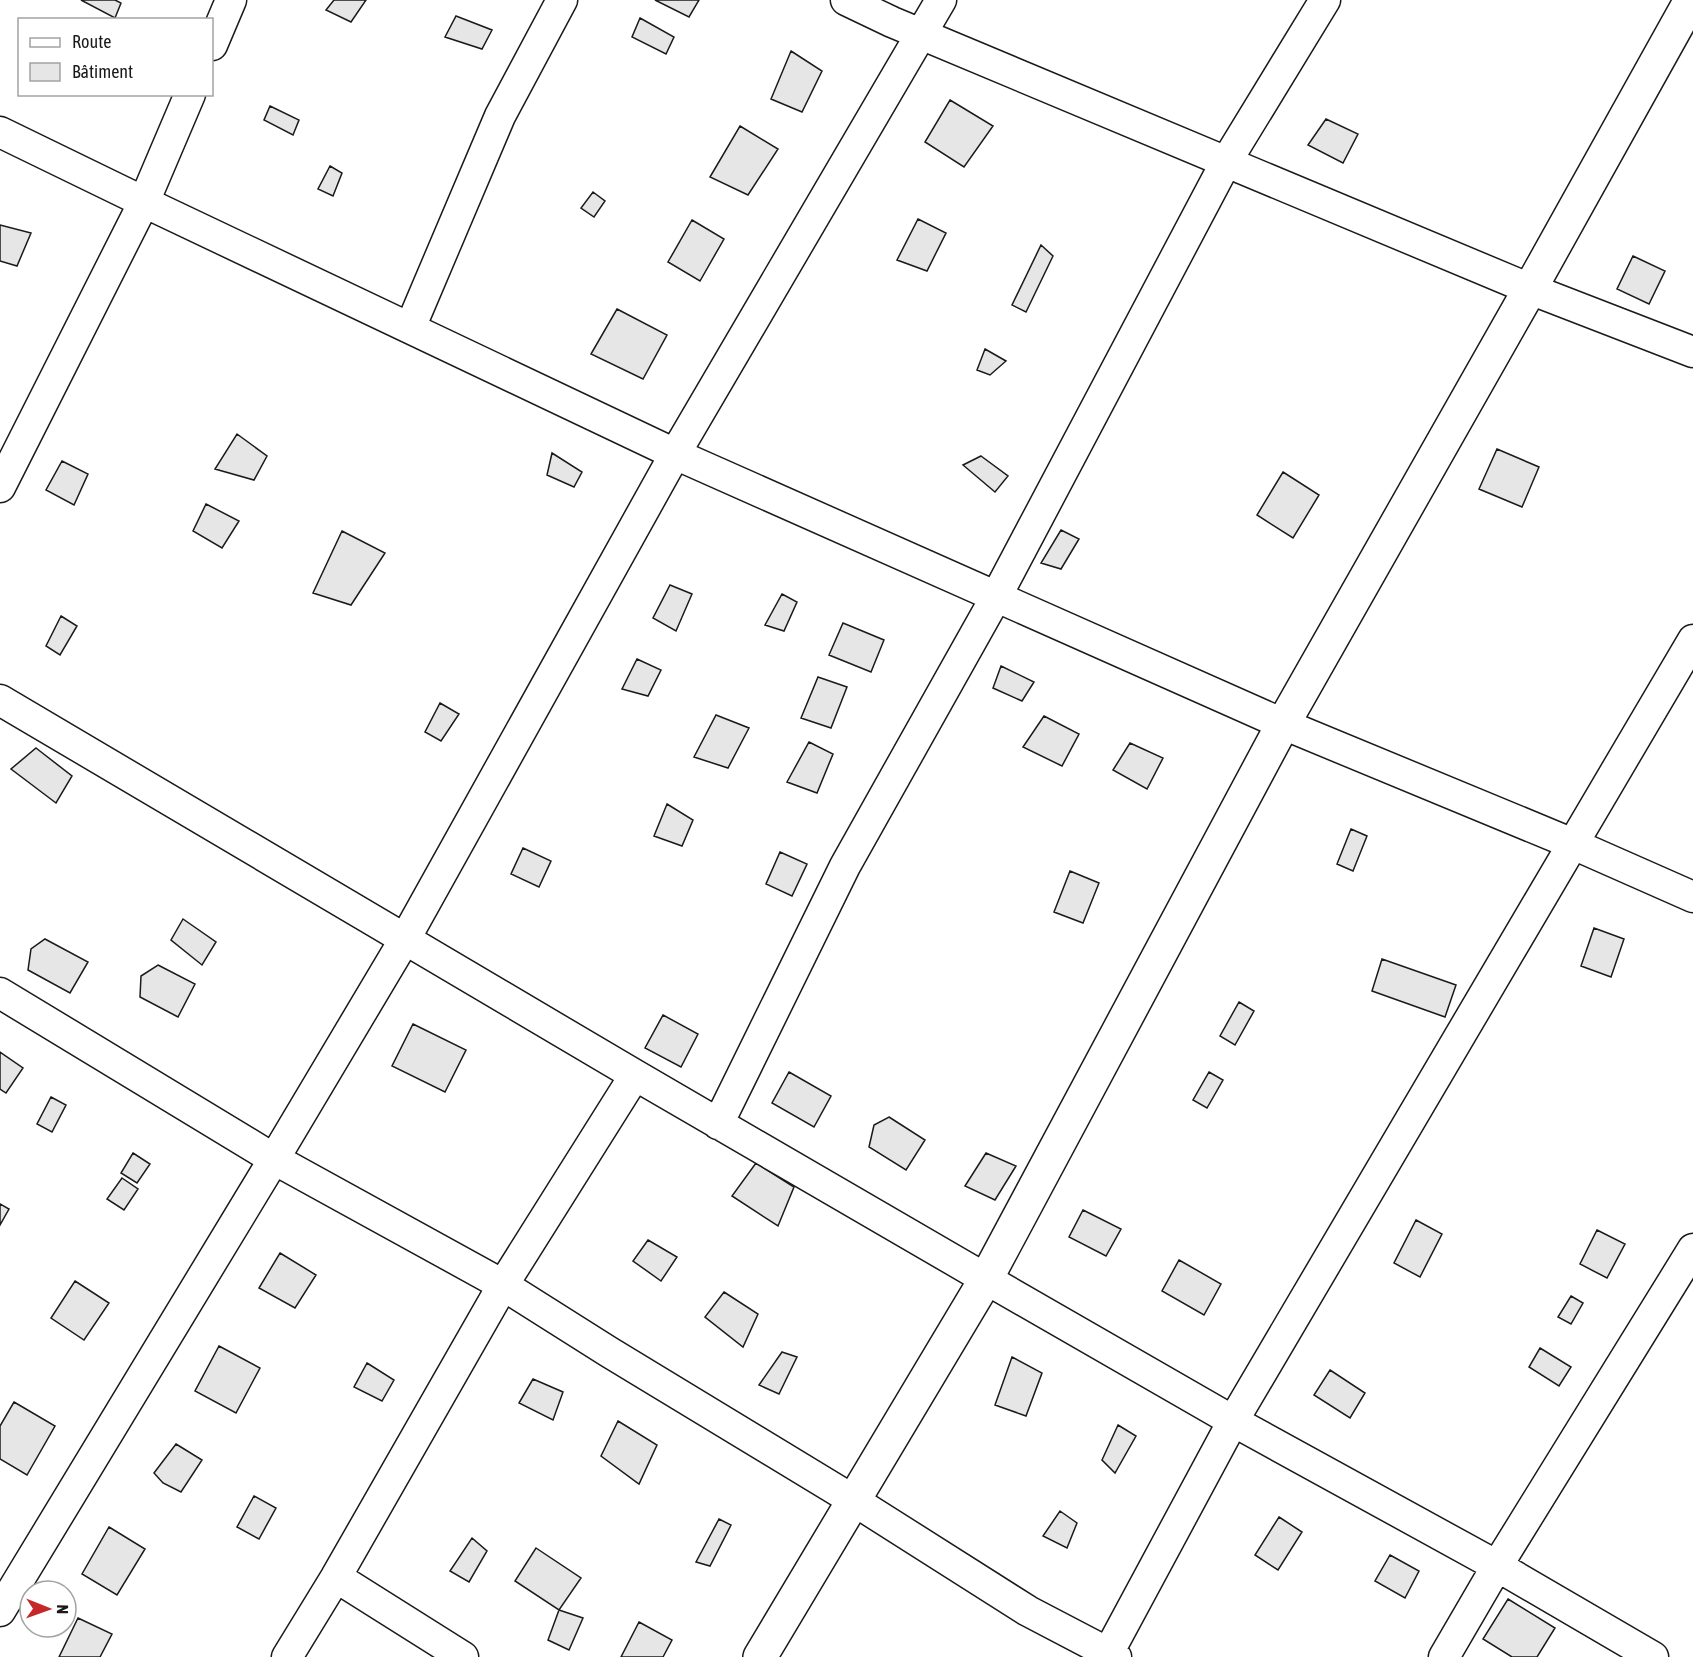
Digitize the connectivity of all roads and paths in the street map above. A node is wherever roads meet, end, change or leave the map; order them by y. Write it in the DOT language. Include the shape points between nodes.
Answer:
graph roads {
  1 [pos="231,0"];
  2 [pos="562,0"];
  3 [pos="846,0"];
  4 [pos="941,0"];
  5 [pos="1325,0"];
  6 [pos="1691,0"];
  7 [pos="921,34"];
  8 [pos="213,43"];
  9 [pos="189,96"];
  10 [pos="0,132"];
  11 [pos="1226,162"];
  12 [pos="144,202"];
  13 [pos="1530,289"];
  14 [pos="410,328"];
  15 [pos="1693,352"];
  16 [pos="675,454"];
  17 [pos="0,487"];
  18 [pos="996,597"];
  19 [pos="1693,640"];
  20 [pos="0,700"];
  21 [pos="1282,724"];
  22 [pos="1573,844"];
  23 [pos="1693,897"];
  24 [pos="405,939"];
  25 [pos="0,993"];
  26 [pos="635,1075"];
  27 [pos="718,1124"];
  28 [pos="274,1160"];
  29 [pos="1693,1249"];
  30 [pos="986,1279"];
  31 [pos="503,1285"];
  32 [pos="1233,1421"];
  33 [pos="853,1500"];
  34 [pos="1497,1566"];
  35 [pos="336,1577"];
  36 [pos="0,1611"];
  37 [pos="1110,1656"];
  38 [pos="287,1657"];
  39 [pos="463,1657"];
  40 [pos="760,1657"];
  41 [pos="1444,1657"];
  42 [pos="1653,1657"];
  1 -- 8 [label="street"];
  2 -- 14 [label="street" via="500,116"];
  3 -- 7 [label="street"];
  4 -- 7 [label="street"];
  5 -- 11 [label="street"];
  6 -- 13 [label="street"];
  7 -- 11 [label="street"];
  7 -- 16 [label="street"];
  9 -- 12 [label="street"];
  10 -- 12 [label="street"];
  11 -- 13 [label="street"];
  11 -- 18 [label="street"];
  12 -- 14 [label="street"];
  12 -- 17 [label="street"];
  13 -- 15 [label="street"];
  13 -- 21 [label="street"];
  14 -- 16 [label="street"];
  16 -- 18 [label="street"];
  16 -- 24 [label="street"];
  18 -- 21 [label="street"];
  18 -- 27 [label="street" via="845,866"];
  19 -- 22 [label="street"];
  20 -- 24 [label="street"];
  21 -- 22 [label="street"];
  21 -- 30 [label="street"];
  22 -- 23 [label="street"];
  22 -- 32 [label="street"];
  24 -- 26 [label="street"];
  24 -- 28 [label="street"];
  25 -- 28 [label="street"];
  26 -- 27 [label="street"];
  26 -- 31 [label="street"];
  27 -- 30 [label="street"];
  28 -- 31 [label="street"];
  28 -- 36 [label="street"];
  29 -- 34 [label="street"];
  30 -- 32 [label="street"];
  30 -- 33 [label="street"];
  31 -- 33 [label="street"];
  31 -- 35 [label="street"];
  32 -- 34 [label="street"];
  32 -- 37 [label="street"];
  33 -- 37 [label="street" via="1028,1611"];
  33 -- 40 [label="street"];
  34 -- 41 [label="street"];
  34 -- 42 [label="street"];
  35 -- 38 [label="street"];
  35 -- 39 [label="street"];
}
